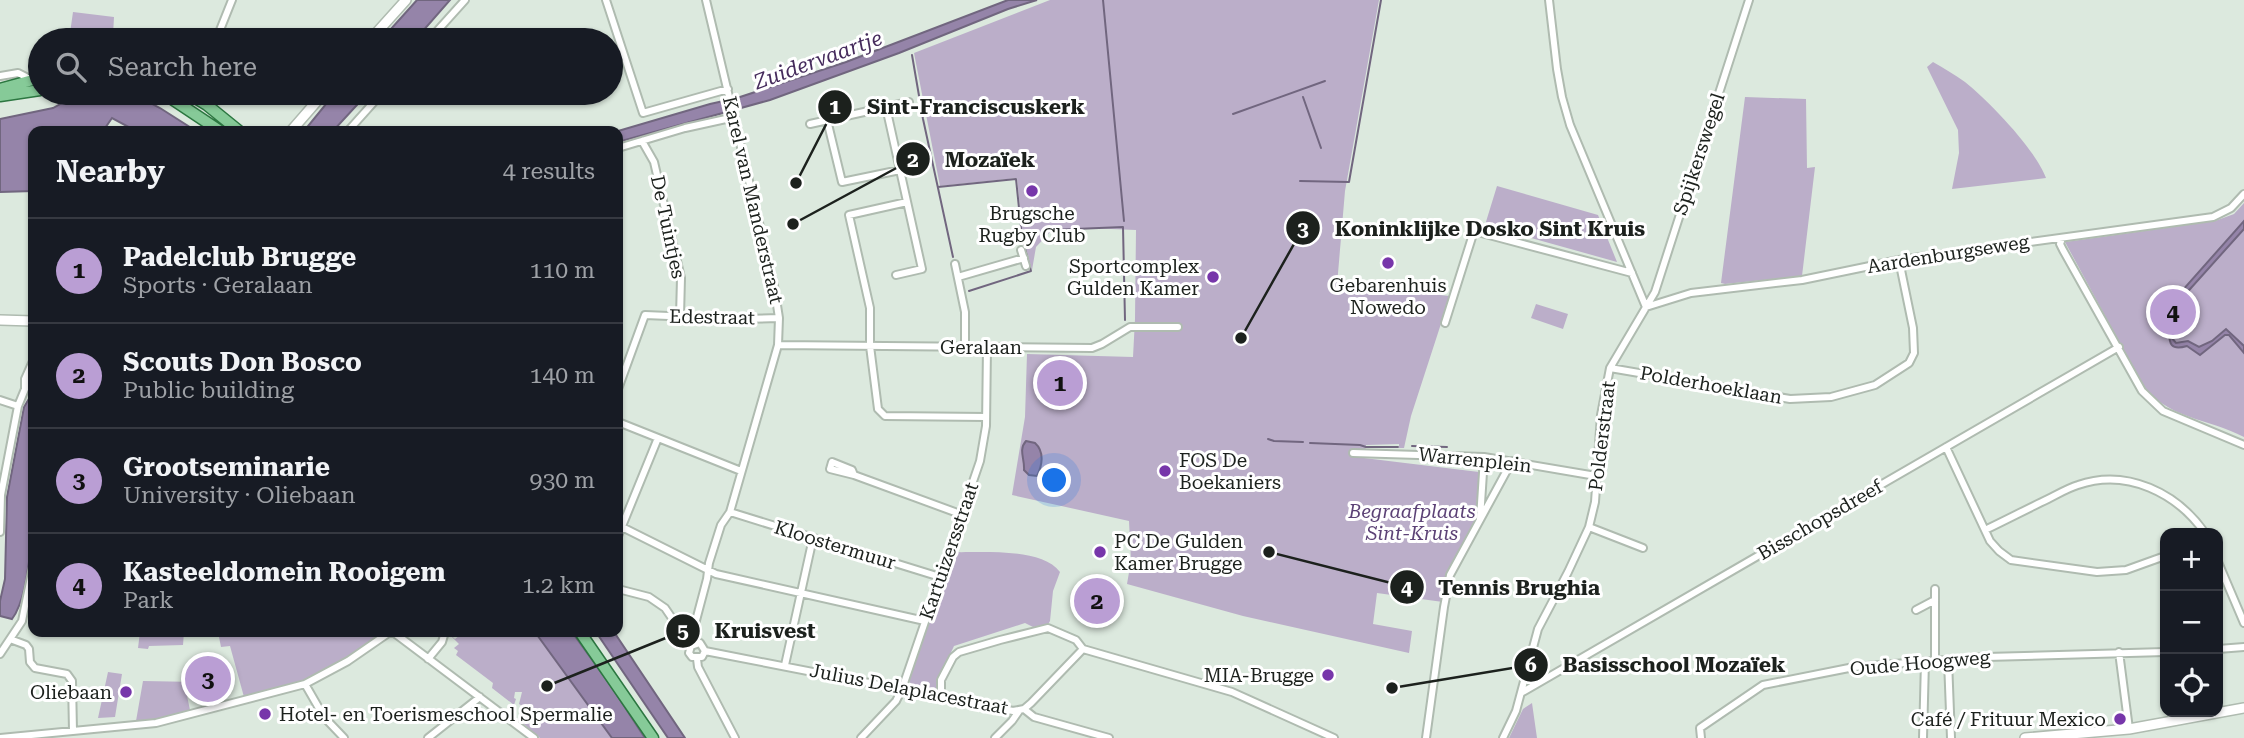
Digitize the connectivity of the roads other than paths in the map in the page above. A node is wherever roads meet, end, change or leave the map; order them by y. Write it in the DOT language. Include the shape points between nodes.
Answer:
graph roads {
  1 [pos="232,0"];
  2 [pos="406,0"];
  3 [pos="465,0"];
  4 [pos="606,0"];
  5 [pos="706,0"];
  6 [pos="1549,0"];
  7 [pos="1749,0"];
  8 [pos="221,28"];
  9 [pos="381,28"];
  10 [pos="440,28"];
  11 [pos="615,28"];
  12 [pos="623,52"];
  13 [pos="0,76"];
  14 [pos="28,76"];
  15 [pos="28,81"];
  16 [pos="0,89"];
  17 [pos="28,92"];
  18 [pos="729,93"];
  19 [pos="0,96"];
  20 [pos="909,102"];
  21 [pos="183,105"];
  22 [pos="205,105"];
  23 [pos="314,105"];
  24 [pos="371,105"];
  25 [pos="186,107"];
  26 [pos="886,107"];
  27 [pos="735,117"];
  28 [pos="827,120"];
  29 [pos="810,124"];
  30 [pos="213,126"];
  31 [pos="233,126"];
  32 [pos="295,126"];
  33 [pos="352,126"];
  34 [pos="642,141"];
  35 [pos="623,147"];
  36 [pos="900,170"];
  37 [pos="2244,194"];
  38 [pos="907,202"];
  39 [pos="2063,237"];
  40 [pos="1021,250"];
  41 [pos="1899,260"];
  42 [pos="955,264"];
  43 [pos="1632,273"];
  44 [pos="896,275"];
  45 [pos="958,277"];
  46 [pos="1646,307"];
  47 [pos="680,316"];
  48 [pos="779,318"];
  49 [pos="0,320"];
  50 [pos="28,321"];
  51 [pos="1445,323"];
  52 [pos="1178,327"];
  53 [pos="778,345"];
  54 [pos="870,346"];
  55 [pos="965,347"];
  56 [pos="987,347"];
  57 [pos="2119,347"];
  58 [pos="1610,368"];
  59 [pos="28,371"];
  60 [pos="623,375"];
  61 [pos="28,385"];
  62 [pos="25,389"];
  63 [pos="0,400"];
  64 [pos="18,406"];
  65 [pos="986,417"];
  66 [pos="623,424"];
  67 [pos="658,438"];
  68 [pos="2244,445"];
  69 [pos="1946,447"];
  70 [pos="1353,453"];
  71 [pos="1484,457"];
  72 [pos="1512,461"];
  73 [pos="741,471"];
  74 [pos="854,475"];
  75 [pos="1596,476"];
  76 [pos="730,512"];
  77 [pos="963,515"];
  78 [pos="623,519"];
  79 [pos="1478,524"];
  80 [pos="623,527"];
  81 [pos="1589,527"];
  82 [pos="2202,528"];
  83 [pos="1985,530"];
  84 [pos="0,532"];
  85 [pos="813,538"];
  86 [pos="1643,548"];
  87 [pos="2160,558"];
  88 [pos="709,570"];
  89 [pos="2223,574"];
  90 [pos="940,577"];
  91 [pos="1935,589"];
  92 [pos="623,590"];
  93 [pos="28,592"];
  94 [pos="801,593"];
  95 [pos="1935,600"];
  96 [pos="1916,610"];
  97 [pos="925,621"];
  98 [pos="2244,623"];
  99 [pos="684,635"];
  100 [pos="384,637"];
  101 [pos="398,637"];
  102 [pos="444,637"];
  103 [pos="583,637"];
  104 [pos="590,637"];
  105 [pos="10,639"];
  106 [pos="691,646"];
  107 [pos="2244,647"];
  108 [pos="1083,649"];
  109 [pos="2223,649"];
  110 [pos="705,651"];
  111 [pos="2119,652"];
  112 [pos="2160,652"];
  113 [pos="0,654"];
  114 [pos="428,659"];
  115 [pos="697,659"];
  116 [pos="1925,660"];
  117 [pos="1935,660"];
  118 [pos="1948,660"];
  119 [pos="785,665"];
  120 [pos="305,684"];
  121 [pos="902,689"];
  122 [pos="1521,693"];
  123 [pos="480,697"];
  124 [pos="941,697"];
  125 [pos="2244,708"];
  126 [pos="1021,710"];
  127 [pos="73,731"];
  128 [pos="2123,732"];
  129 [pos="1084,734"];
  130 [pos="1318,735"];
  131 [pos="531,737"];
  132 [pos="0,738"];
  133 [pos="344,738"];
  134 [pos="428,738"];
  135 [pos="653,738"];
  136 [pos="660,738"];
  137 [pos="735,738"];
  138 [pos="861,738"];
  139 [pos="995,738"];
  140 [pos="1109,738"];
  141 [pos="1334,738"];
  142 [pos="1426,738"];
  143 [pos="1503,738"];
  144 [pos="1701,738"];
  145 [pos="1923,738"];
  146 [pos="1951,738"];
  147 [pos="2025,738"];
  1 -- 8 [label="street"];
  2 -- 9 [label="street"];
  3 -- 10 [label="street"];
  4 -- 11 [label="street"];
  5 -- 18 [label="street, Karel van Manderstraat"];
  6 -- 43 [label="street" via="1559,83 1570,125"];
  7 -- 46 [label="street, Spijkerswegel" via="1655,292"];
  12 -- 18 [label="street" via="643,113"];
  13 -- 14 [label="street"];
  15 -- 16 [label="main road"];
  17 -- 19 [label="main road"];
  18 -- 27 [label="street, Karel van Manderstraat"];
  20 -- 26 [label="street"];
  21 -- 25 [label="main road"];
  22 -- 31 [label="main road"];
  23 -- 32 [label="street"];
  24 -- 33 [label="street"];
  25 -- 30 [label="main road"];
  26 -- 28 [label="street"];
  26 -- 36 [label="street"];
  27 -- 34 [label="street"];
  27 -- 48 [label="street, Karel van Manderstraat"];
  28 -- 29 [label="street"];
  28 -- 36 [label="street" via="842,182"];
  34 -- 35 [label="street"];
  34 -- 47 [label="street, De Tuintjes" via="654,162 681,278"];
  36 -- 38 [label="street"];
  37 -- 39 [label="street, Aardenburgseweg" via="2213,217"];
  38 -- 44 [label="street" via="922,270"];
  38 -- 54 [label="street" via="849,215 870,308"];
  39 -- 41 [label="street, Aardenburgseweg"];
  39 -- 57 [label="street" via="2063,250"];
  40 -- 45 [label="street" via="1025,262"];
  41 -- 46 [label="street, Aardenburgseweg" via="1802,280 1691,293"];
  41 -- 58 [label="street, Polderhoeklaan" via="1914,353 1909,363 1875,385 1831,397 1790,399"];
  42 -- 45 [label="street"];
  43 -- 46 [label="street"];
  43 -- 51 [label="street" via="1474,231"];
  45 -- 55 [label="street"];
  46 -- 58 [label="street, Polderstraat"];
  47 -- 48 [label="street, Edestraat"];
  47 -- 60 [label="street, Edestraat" via="645,315"];
  48 -- 53 [label="street, Karel van Manderstraat"];
  49 -- 50 [label="street"];
  52 -- 56 [label="street, Geralaan" via="1130,327 1092,348"];
  53 -- 54 [label="street, Geralaan"];
  53 -- 73 [label="street, Karel van Manderstraat"];
  54 -- 55 [label="street, Geralaan"];
  54 -- 65 [label="street" via="878,409 885,416"];
  55 -- 56 [label="street, Geralaan"];
  56 -- 65 [label="street, Kartuizersstraat"];
  57 -- 68 [label="street" via="2142,391 2162,411"];
  57 -- 69 [label="street, Bisschopsdreef"];
  58 -- 75 [label="street, Polderstraat"];
  59 -- 62 [label="street"];
  61 -- 62 [label="street"];
  62 -- 64 [label="street"];
  63 -- 64 [label="street"];
  64 -- 84 [label="street" via="1,495"];
  65 -- 77 [label="street, Kartuizersstraat" via="985,441"];
  66 -- 67 [label="street"];
  67 -- 73 [label="street"];
  67 -- 78 [label="street"];
  69 -- 83 [label="street"];
  69 -- 122 [label="street, Bisschopsdreef"];
  70 -- 71 [label="street, Warrenplein"];
  71 -- 72 [label="street, Warrenplein"];
  71 -- 79 [label="street"];
  72 -- 75 [label="street, Warrenplein"];
  72 -- 79 [label="street"];
  73 -- 76 [label="street, Karel van Manderstraat"];
  74 -- 77 [label="street"];
  75 -- 81 [label="street, Polderstraat"];
  76 -- 85 [label="street, Kloostermuur"];
  76 -- 88 [label="street, Karel van Manderstraat" via="721,525"];
  77 -- 90 [label="street, Kartuizersstraat"];
  79 -- 142 [label="street" via="1450,575"];
  80 -- 88 [label="street"];
  81 -- 86 [label="street"];
  81 -- 122 [label="street, Polderstraat" via="1538,629"];
  82 -- 83 [label="street" via="2160,492 2132,482 2096,480 2076,485"];
  83 -- 87 [label="street" via="1999,551 2025,563 2097,572 2126,570"];
  85 -- 90 [label="street, Kloostermuur"];
  85 -- 94 [label="street"];
  88 -- 94 [label="street"];
  88 -- 99 [label="street, Karel van Manderstraat" via="694,628"];
  89 -- 98 [label="street"];
  90 -- 97 [label="street, Kartuizersstraat"];
  91 -- 95 [label="street"];
  92 -- 99 [label="street" via="657,602"];
  93 -- 105 [label="street" via="22,621"];
  94 -- 97 [label="street"];
  94 -- 119 [label="street"];
  95 -- 96 [label="street"];
  95 -- 117 [label="street"];
  97 -- 121 [label="street, Kartuizersstraat"];
  99 -- 106 [label="street"];
  100 -- 120 [label="street"];
  101 -- 114 [label="street"];
  102 -- 114 [label="street"];
  103 -- 135 [label="main road"];
  104 -- 136 [label="main road"];
  105 -- 113 [label="street"];
  105 -- 127 [label="street" via="26,645 35,668 70,677"];
  106 -- 110 [label="street" via="699,643"];
  106 -- 115 [label="street" via="689,653"];
  107 -- 109 [label="street"];
  108 -- 124 [label="street" via="1076,640 1048,628 959,652 941,680"];
  108 -- 126 [label="street"];
  108 -- 130 [label="street" via="1232,692"];
  110 -- 115 [label="street"];
  110 -- 119 [label="street, Julius Delaplacestraat"];
  111 -- 112 [label="street, Oude Hoogweg"];
  111 -- 118 [label="street, Oude Hoogweg"];
  111 -- 128 [label="street"];
  114 -- 123 [label="street"];
  115 -- 137 [label="street"];
  116 -- 117 [label="street, Oude Hoogweg"];
  116 -- 144 [label="street, Oude Hoogweg" via="1854,667 1763,685 1700,728"];
  116 -- 145 [label="street"];
  117 -- 118 [label="street, Oude Hoogweg"];
  118 -- 146 [label="street"];
  119 -- 121 [label="street, Julius Delaplacestraat"];
  120 -- 127 [label="street" via="156,723"];
  120 -- 133 [label="street" via="324,717"];
  121 -- 124 [label="street, Julius Delaplacestraat"];
  121 -- 138 [label="street, Kartuizersstraat"];
  122 -- 143 [label="street, Polderstraat"];
  123 -- 131 [label="street"];
  123 -- 134 [label="street"];
  124 -- 126 [label="street, Julius Delaplacestraat"];
  125 -- 128 [label="street"];
  126 -- 129 [label="street, Julius Delaplacestraat"];
  126 -- 139 [label="street"];
  127 -- 132 [label="street"];
  128 -- 147 [label="street"];
  129 -- 140 [label="street, Julius Delaplacestraat"];
  130 -- 141 [label="street"];
}
